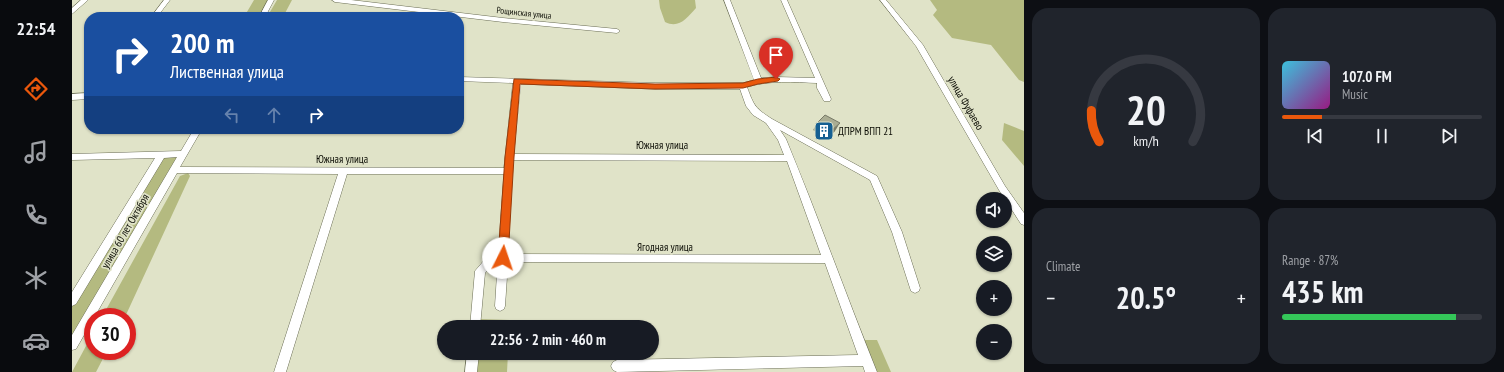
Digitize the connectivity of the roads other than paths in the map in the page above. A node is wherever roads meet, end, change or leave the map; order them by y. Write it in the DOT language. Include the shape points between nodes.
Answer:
graph roads {
  1 [pos="85,0"];
  2 [pos="167,0"];
  3 [pos="272,0"];
  4 [pos="335,0"];
  5 [pos="727,0"];
  6 [pos="784,0"];
  7 [pos="883,0"];
  8 [pos="72,12"];
  9 [pos="158,12"];
  10 [pos="265,12"];
  11 [pos="436,12"];
  12 [pos="464,15"];
  13 [pos="617,31"];
  14 [pos="464,78"];
  15 [pos="516,81"];
  16 [pos="758,81"];
  17 [pos="820,81"];
  18 [pos="743,86"];
  19 [pos="72,96"];
  20 [pos="84,96"];
  21 [pos="827,99"];
  22 [pos="769,121"];
  23 [pos="195,134"];
  24 [pos="162,154"];
  25 [pos="184,154"];
  26 [pos="72,156"];
  27 [pos="509,157"];
  28 [pos="790,158"];
  29 [pos="175,170"];
  30 [pos="343,171"];
  31 [pos="508,171"];
  32 [pos="1024,221"];
  33 [pos="504,244"];
  34 [pos="503,258"];
  35 [pos="828,259"];
  36 [pos="915,288"];
  37 [pos="72,301"];
  38 [pos="500,306"];
  39 [pos="476,320"];
  40 [pos="72,345"];
  41 [pos="472,360"];
  42 [pos="866,360"];
  43 [pos="617,366"];
  44 [pos="280,372"];
  45 [pos="471,372"];
  46 [pos="871,372"];
  1 -- 8 [label="street"];
  2 -- 9 [label="street"];
  3 -- 10 [label="street"];
  4 -- 11 [label="street, Рощинская улица"];
  5 -- 16 [label="street"];
  6 -- 17 [label="street"];
  7 -- 32 [label="street, улица Фуфаево" via="919,45"];
  12 -- 13 [label="street, Рощинская улица"];
  14 -- 15 [label="street"];
  15 -- 18 [label="street"];
  15 -- 27 [label="street"];
  16 -- 17 [label="street"];
  16 -- 18 [label="street"];
  17 -- 21 [label="street"];
  18 -- 22 [label="street" via="749,104 756,113"];
  19 -- 20 [label="street"];
  22 -- 28 [label="street" via="782,139"];
  22 -- 36 [label="street" via="874,178 897,232"];
  23 -- 25 [label="street, улица 60 лет Октября"];
  24 -- 25 [label="street"];
  24 -- 26 [label="street"];
  24 -- 37 [label="street"];
  25 -- 29 [label="street, улица 60 лет Октября"];
  27 -- 28 [label="street, Южная улица"];
  27 -- 31 [label="street"];
  28 -- 35 [label="street"];
  29 -- 30 [label="street, Южная улица"];
  29 -- 40 [label="street, улица 60 лет Октября"];
  30 -- 31 [label="street, Южная улица"];
  30 -- 44 [label="street"];
  31 -- 33 [label="street"];
  33 -- 34 [label="street"];
  33 -- 39 [label="street" via="480,271"];
  34 -- 35 [label="street, Ягодная улица"];
  34 -- 38 [label="street"];
  35 -- 42 [label="street"];
  41 -- 45 [label="street"];
  42 -- 43 [label="street"];
  42 -- 46 [label="street"];
}
